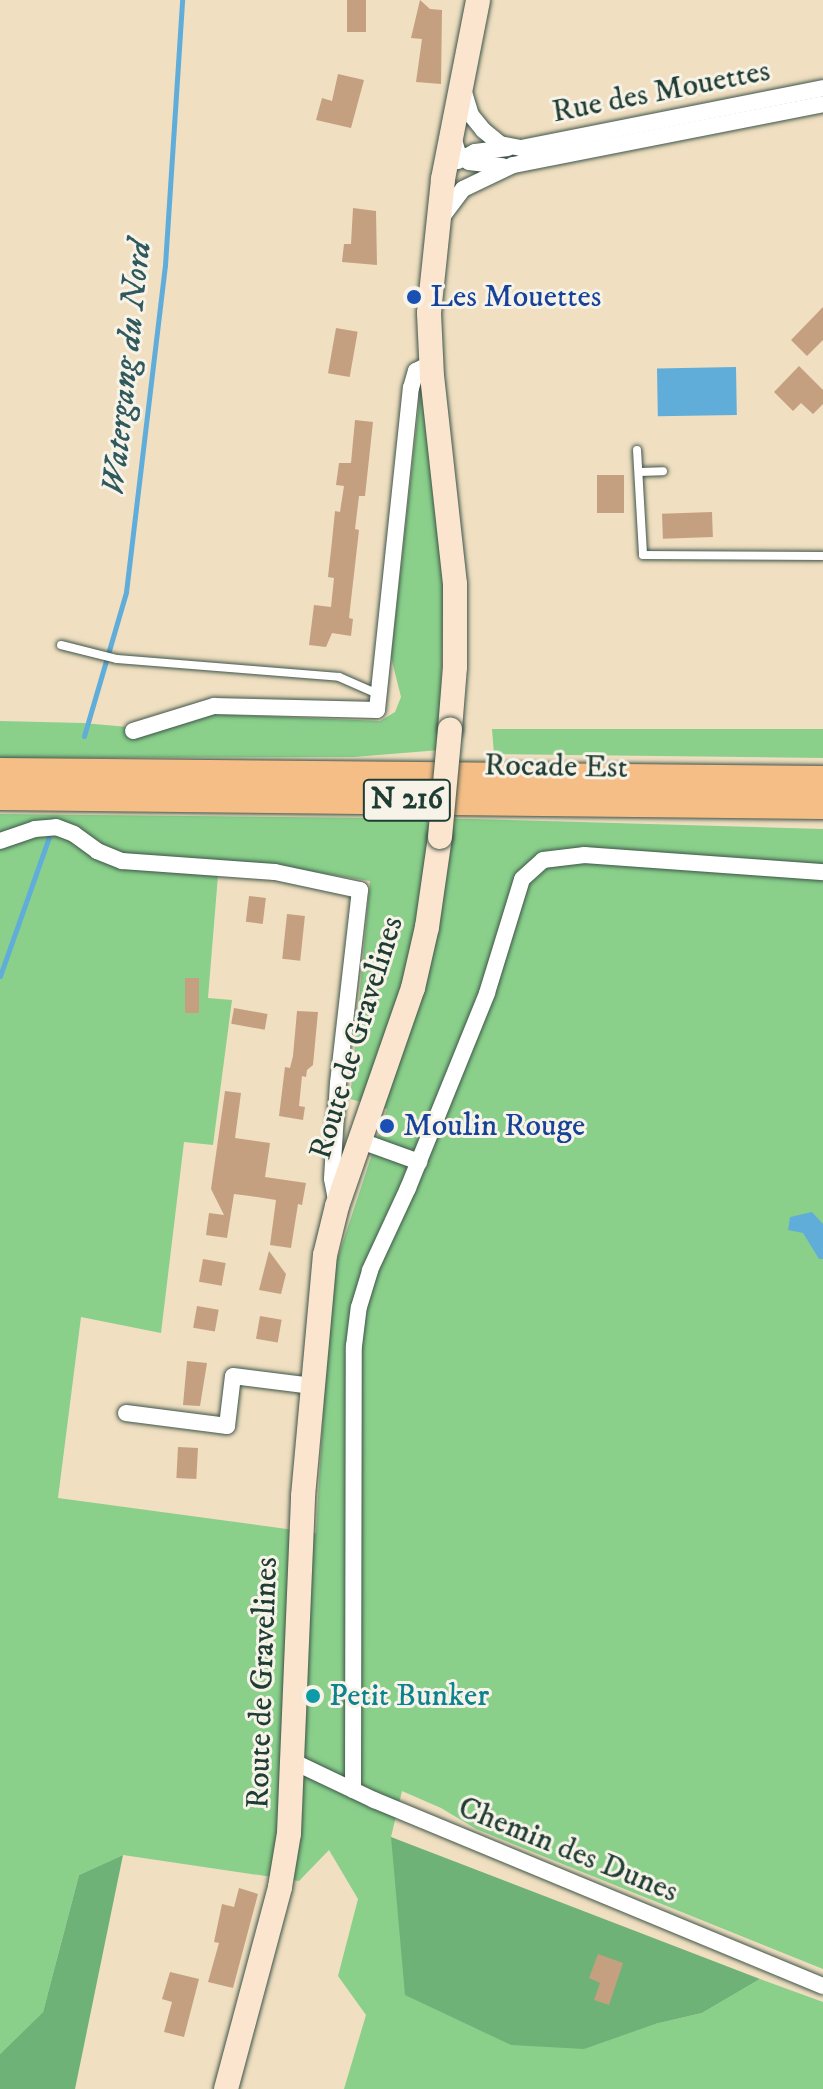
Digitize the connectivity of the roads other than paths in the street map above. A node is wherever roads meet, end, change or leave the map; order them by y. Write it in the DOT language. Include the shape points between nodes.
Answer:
graph roads {
  1 [pos="478,0"];
  2 [pos="462,80"];
  3 [pos="823,88"];
  4 [pos="823,104"];
  5 [pos="453,128"];
  6 [pos="510,147"];
  7 [pos="462,158"];
  8 [pos="513,165"];
  9 [pos="443,179"];
  10 [pos="436,229"];
  11 [pos="431,363"];
  12 [pos="637,450"];
  13 [pos="663,471"];
  14 [pos="639,472"];
  15 [pos="823,556"];
  16 [pos="61,645"];
  17 [pos="379,694"];
  18 [pos="133,731"];
  19 [pos="0,772"];
  20 [pos="823,780"];
  21 [pos="0,796"];
  22 [pos="823,805"];
  23 [pos="0,841"];
  24 [pos="823,872"];
  25 [pos="361,1141"];
  26 [pos="419,1162"];
  27 [pos="337,1206"];
  28 [pos="312,1386"];
  29 [pos="126,1413"];
  30 [pos="294,1762"];
  31 [pos="353,1790"];
  32 [pos="823,1986"];
  33 [pos="226,2089"];
  1 -- 2 [label="main road, Route de Gravelines"];
  2 -- 5 [label="main road, Route de Gravelines"];
  2 -- 6 [label="street" via="477,123"];
  3 -- 6 [label="street, Rue des Mouettes" via="532,147"];
  4 -- 8 [label="street, Rue des Mouettes"];
  5 -- 7 [label="street"];
  5 -- 9 [label="main road, Route de Gravelines"];
  6 -- 7 [label="street, Rue des Mouettes"];
  7 -- 8 [label="street, Rue des Mouettes" via="483,166"];
  7 -- 9 [label="street"];
  8 -- 10 [label="street, Rue des Mouettes" via="463,189"];
  9 -- 10 [label="main road, Route de Gravelines"];
  10 -- 11 [label="main road, Route de Gravelines"];
  11 -- 17 [label="street" via="416,371 411,388"];
  11 -- 25 [label="main road, Route de Gravelines, bridge" via="455,584 450,729 440,837 417,973"];
  12 -- 14 [label="lane"];
  13 -- 14 [label="lane"];
  14 -- 15 [label="lane" via="643,555"];
  16 -- 17 [label="lane" via="117,659 339,677"];
  17 -- 18 [label="street" via="377,710 214,706"];
  19 -- 20 [label="highway, Rocade Est / N 216"];
  21 -- 22 [label="highway, Rocade Est / N 216"];
  23 -- 27 [label="street" via="56,827 122,861 275,872 360,890 334,1145"];
  24 -- 26 [label="street" via="600,855 562,856 535,865 519,885 487,993"];
  25 -- 26 [label="street"];
  25 -- 27 [label="main road, Route de Gravelines"];
  26 -- 31 [label="street" via="365,1281 355,1335"];
  27 -- 28 [label="main road, Route de Gravelines" via="323,1266"];
  28 -- 29 [label="street" via="233,1376 227,1426"];
  28 -- 30 [label="main road, Route de Gravelines"];
  30 -- 31 [label="street, Chemin des Dunes"];
  30 -- 33 [label="main road, Route de Gravelines" via="280,1887"];
  31 -- 32 [label="street, Chemin des Dunes"];
}
